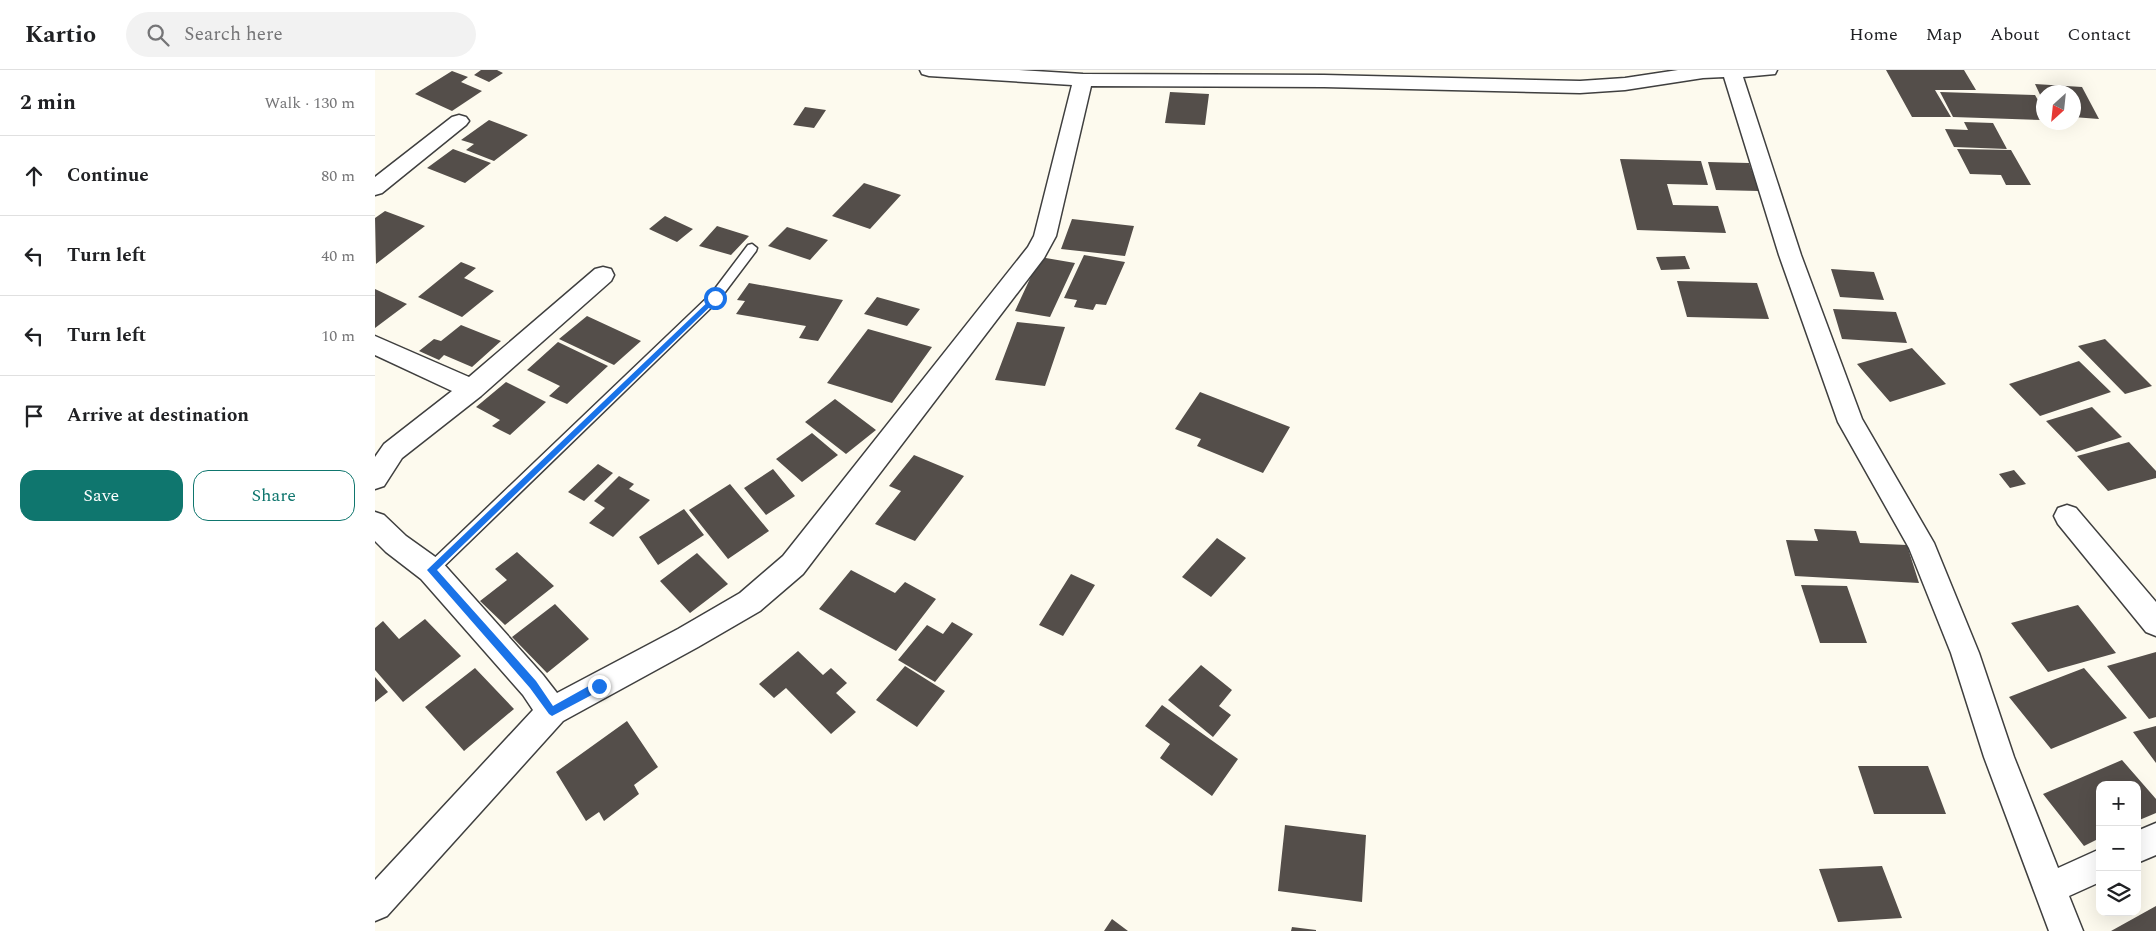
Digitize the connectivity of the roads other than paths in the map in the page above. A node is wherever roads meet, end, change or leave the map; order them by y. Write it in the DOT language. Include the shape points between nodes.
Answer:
graph roads {
  1 [pos="929,70"];
  2 [pos="1566,70"];
  3 [pos="1768,70"];
  4 [pos="1679,72"];
  5 [pos="1732,72"];
  6 [pos="1323,75"];
  7 [pos="1083,80"];
  8 [pos="1580,87"];
  9 [pos="459,121"];
  10 [pos="375,188"];
  11 [pos="752,248"];
  12 [pos="603,274"];
  13 [pos="375,345"];
  14 [pos="472,389"];
  15 [pos="375,478"];
  16 [pos="2067,516"];
  17 [pos="375,522"];
  18 [pos="431,570"];
  19 [pos="2156,624"];
  20 [pos="552,711"];
  21 [pos="2156,839"];
  22 [pos="2141,846"];
  23 [pos="2096,867"];
  24 [pos="2050,888"];
  25 [pos="375,904"];
  26 [pos="2066,931"];
  1 -- 7 [label="street"];
  2 -- 8 [label="street"];
  3 -- 5 [label="street"];
  4 -- 5 [label="street"];
  4 -- 8 [label="street" via="1625,84"];
  5 -- 24 [label="street" via="1790,255 1850,422 1921,543 1965,653 1999,757"];
  6 -- 7 [label="street"];
  6 -- 8 [label="street"];
  7 -- 20 [label="street" via="1045,236 1036,252 793,565 751,602"];
  9 -- 10 [label="street"];
  11 -- 18 [label="lane" via="715,298"];
  12 -- 14 [label="street"];
  13 -- 14 [label="street"];
  14 -- 15 [label="street" via="393,451"];
  16 -- 19 [label="street"];
  17 -- 18 [label="street" via="396,544"];
  18 -- 20 [label="street" via="533,684"];
  20 -- 25 [label="street"];
  21 -- 22 [label="street"];
  23 -- 24 [label="street"];
  24 -- 26 [label="street"];
}
